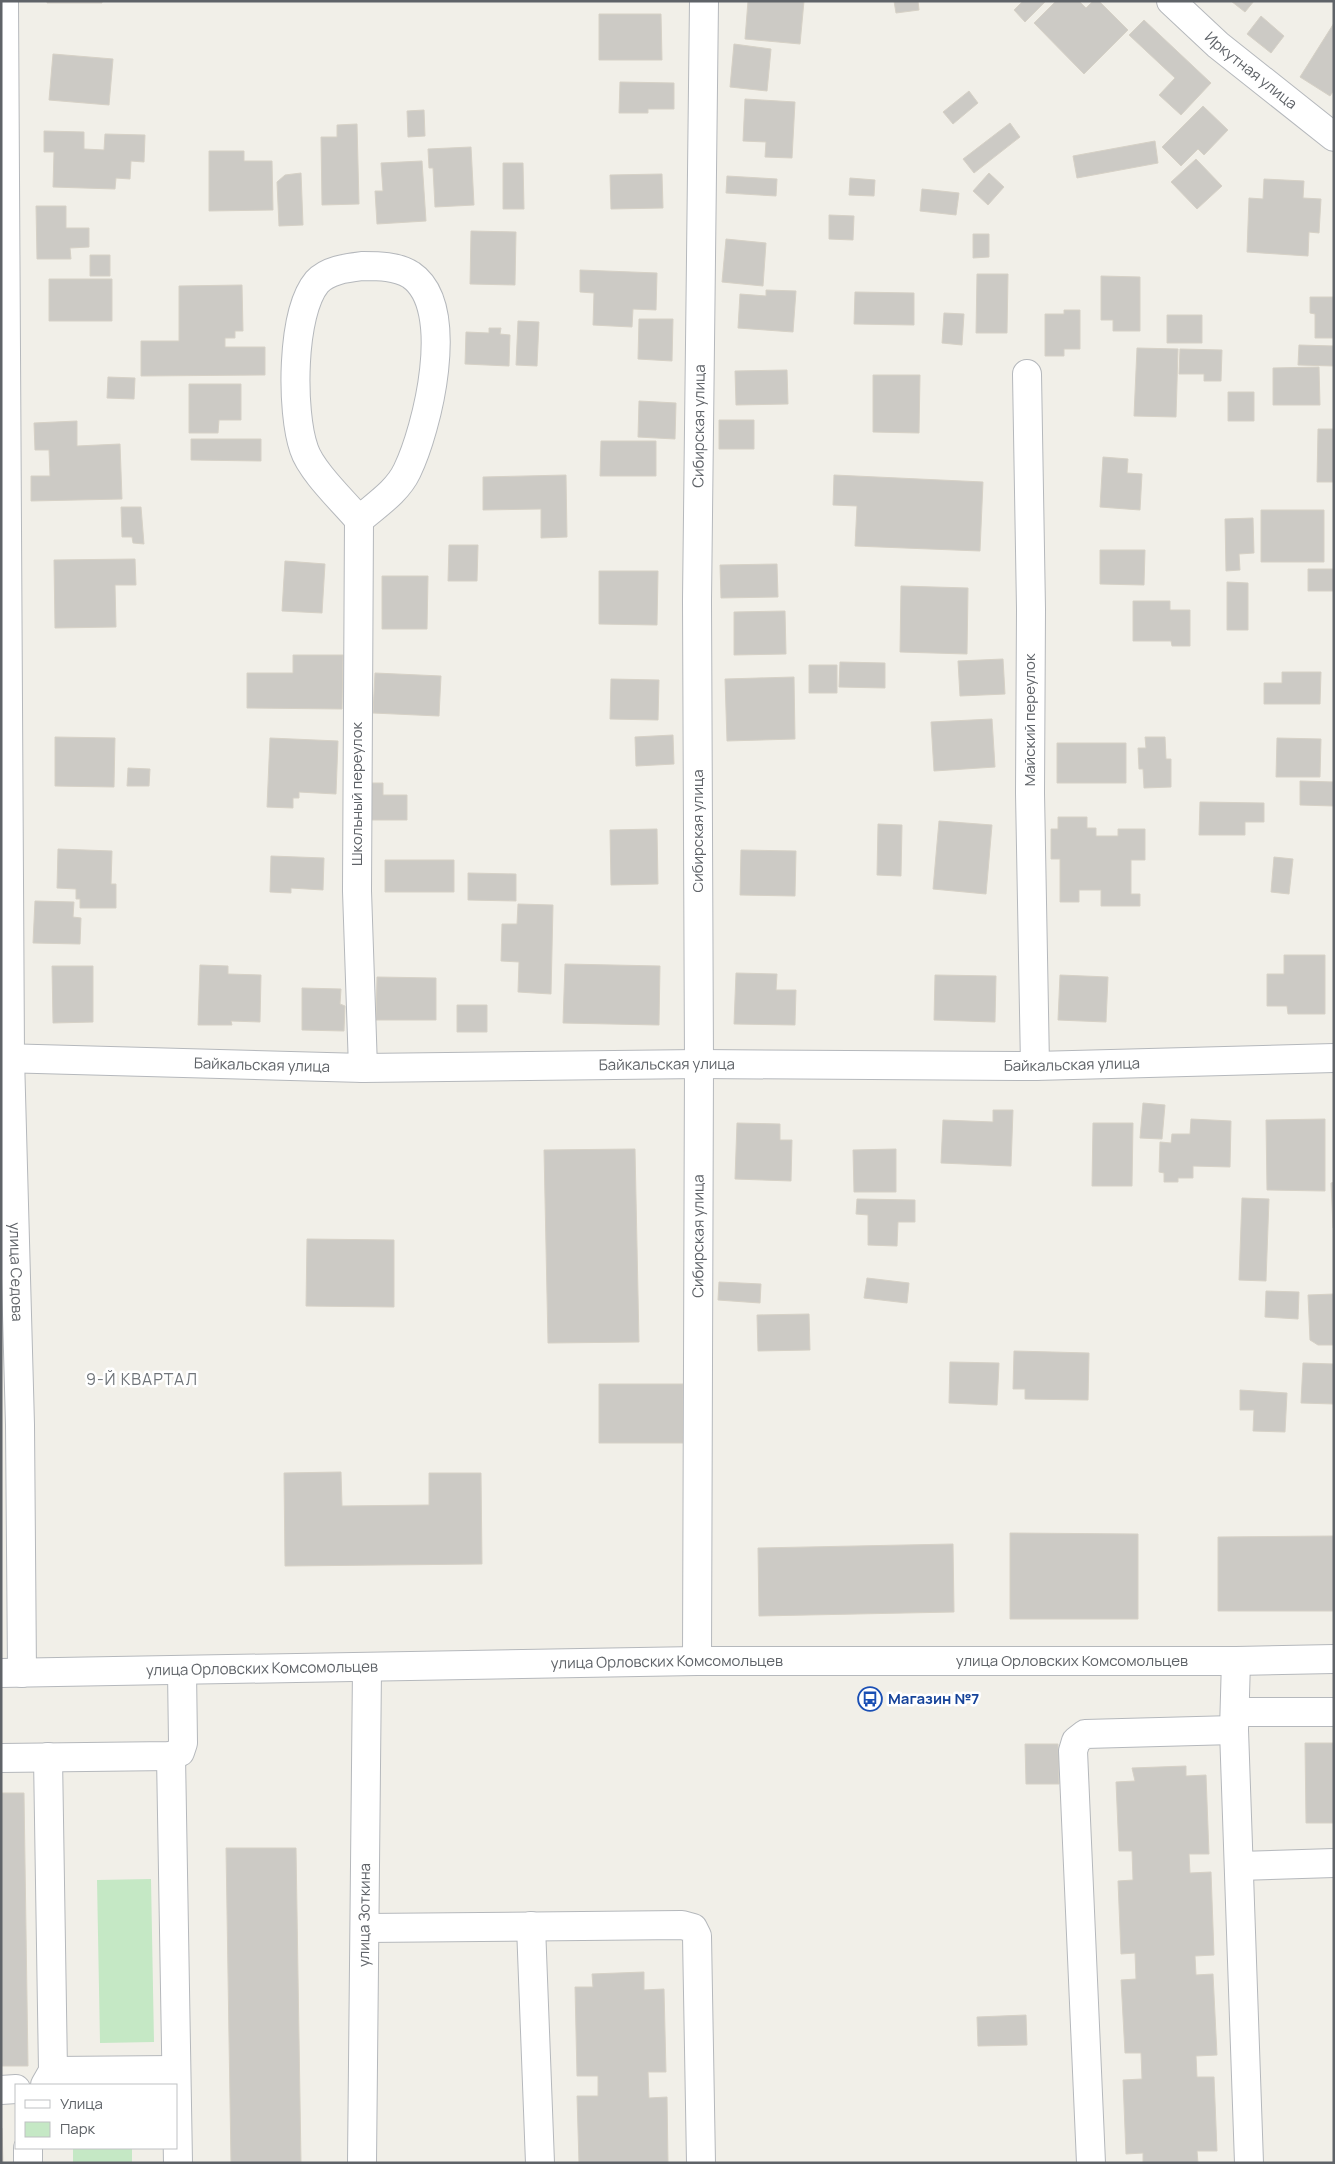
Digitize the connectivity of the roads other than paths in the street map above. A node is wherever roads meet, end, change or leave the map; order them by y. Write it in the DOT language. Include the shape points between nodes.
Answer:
graph roads {
  1 [pos="4,1"];
  2 [pos="704,1"];
  3 [pos="1171,1"];
  4 [pos="1334,137"];
  5 [pos="1027,374"];
  6 [pos="359,520"];
  7 [pos="6,1057"];
  8 [pos="1334,1058"];
  9 [pos="699,1064"];
  10 [pos="1035,1066"];
  11 [pos="363,1068"];
  12 [pos="1334,1659"];
  13 [pos="1236,1661"];
  14 [pos="697,1662"];
  15 [pos="367,1668"];
  16 [pos="182,1671"];
  17 [pos="12,1673"];
  18 [pos="1334,1712"];
  19 [pos="1234,1721"];
  20 [pos="171,1756"];
  21 [pos="48,1757"];
  22 [pos="1,1758"];
  23 [pos="1334,1863"];
  24 [pos="1239,1866"];
  25 [pos="531,1926"];
  26 [pos="364,1928"];
  27 [pos="176,2070"];
  28 [pos="49,2078"];
  29 [pos="176,2084"];
  30 [pos="15,2089"];
  31 [pos="1,2090"];
  32 [pos="28,2149"];
  33 [pos="178,2149"];
  34 [pos="28,2163"];
  35 [pos="178,2163"];
  36 [pos="362,2163"];
  37 [pos="540,2163"];
  38 [pos="701,2163"];
  39 [pos="1091,2163"];
  40 [pos="1249,2163"];
  1 -- 7 [label="street, улица Седова"];
  2 -- 9 [label="street, Сибирская улица" via="697,601"];
  3 -- 4 [label="street, Иркутная улица" via="1218,44"];
  5 -- 10 [label="street, Майский переулок"];
  6 -- 6 [label="street" via="396,487 406,472 425,420 434,378 435,322 423,288 411,275 378,266 344,269 327,274 317,283 305,307 295,367 304,450"];
  6 -- 11 [label="street, Школьный переулок" via="357,891"];
  7 -- 11 [label="street, Байкальская улица"];
  7 -- 17 [label="street, улица Седова" via="20,1425"];
  8 -- 10 [label="street, Байкальская улица"];
  9 -- 10 [label="street, Байкальская улица"];
  9 -- 11 [label="street, Байкальская улица"];
  9 -- 14 [label="street, Сибирская улица"];
  12 -- 13 [label="street, улица Орловских Комсомольцев"];
  13 -- 14 [label="street, улица Орловских Комсомольцев"];
  13 -- 19 [label="street"];
  14 -- 15 [label="street, улица Орловских Комсомольцев"];
  15 -- 16 [label="street, улица Орловских Комсомольцев"];
  15 -- 26 [label="street, улица Зоткина"];
  16 -- 17 [label="street, улица Орловских Комсомольцев"];
  16 -- 20 [label="street" via="183,1743 180,1752"];
  18 -- 19 [label="street"];
  19 -- 24 [label="street"];
  19 -- 39 [label="street" via="1084,1734 1076,1741 1073,1750"];
  20 -- 21 [label="street"];
  20 -- 27 [label="street"];
  21 -- 22 [label="street"];
  21 -- 28 [label="street"];
  23 -- 24 [label="street"];
  24 -- 40 [label="street"];
  25 -- 26 [label="street"];
  25 -- 37 [label="street"];
  25 -- 38 [label="street" via="682,1925 697,1933"];
  26 -- 36 [label="street, улица Зоткина"];
  27 -- 28 [label="street"];
  27 -- 29 [label="street"];
  30 -- 31 [label="street"];
  32 -- 34 [label="street"];
  33 -- 35 [label="street"];
}
